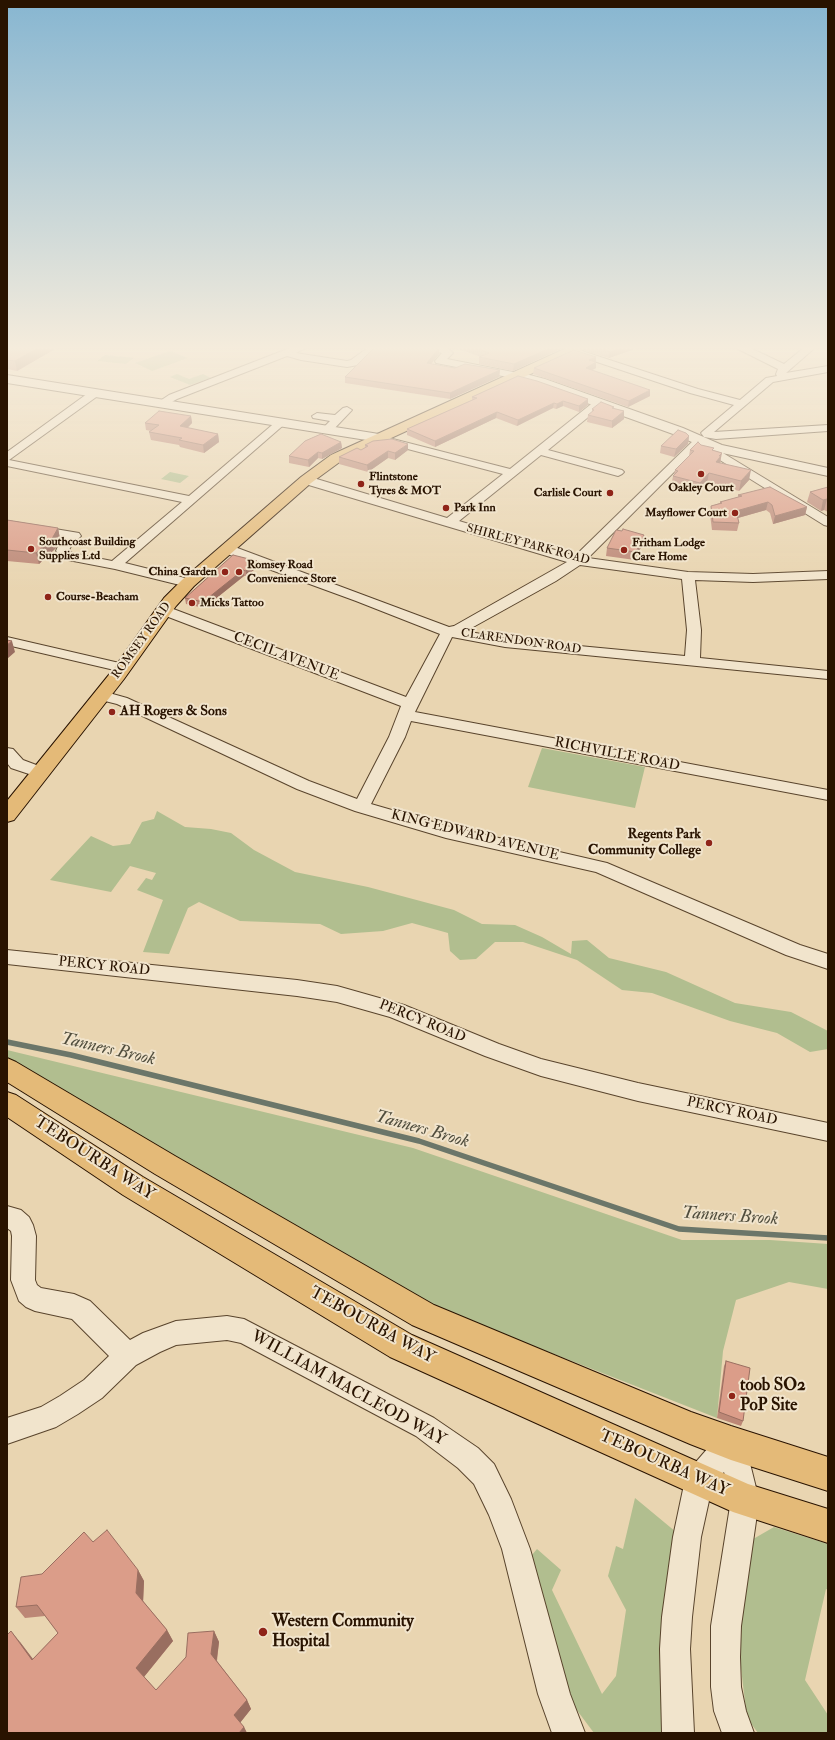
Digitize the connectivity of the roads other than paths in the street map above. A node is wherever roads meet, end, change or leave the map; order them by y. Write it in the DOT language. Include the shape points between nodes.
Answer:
graph roads {
  1 [pos="48,427"];
  2 [pos="276,427"];
  3 [pos="316,427"];
  4 [pos="403,427"];
  5 [pos="569,427"];
  6 [pos="672,427"];
  7 [pos="713,427"];
  8 [pos="828,428"];
  9 [pos="328,429"];
  10 [pos="379,438"];
  11 [pos="704,438"];
  12 [pos="718,448"];
  13 [pos="540,451"];
  14 [pos="7,457"];
  15 [pos="7,464"];
  16 [pos="618,472"];
  17 [pos="828,472"];
  18 [pos="512,473"];
  19 [pos="306,480"];
  20 [pos="192,500"];
  21 [pos="828,522"];
  22 [pos="449,523"];
  23 [pos="7,525"];
  24 [pos="227,549"];
  25 [pos="578,561"];
  26 [pos="115,565"];
  27 [pos="828,575"];
  28 [pos="688,576"];
  29 [pos="188,583"];
  30 [pos="163,610"];
  31 [pos="448,632"];
  32 [pos="7,641"];
  33 [pos="692,661"];
  34 [pos="123,668"];
  35 [pos="828,675"];
  36 [pos="102,696"];
  37 [pos="408,710"];
  38 [pos="7,752"];
  39 [pos="41,772"];
  40 [pos="828,795"];
  41 [pos="361,807"];
  42 [pos="7,815"];
  43 [pos="7,957"];
  44 [pos="828,962"];
  45 [pos="7,1069"];
  46 [pos="7,1103"];
  47 [pos="828,1132"];
  48 [pos="7,1217"];
  49 [pos="127,1356"];
  50 [pos="7,1431"];
  51 [pos="731,1443"];
  52 [pos="828,1474"];
  53 [pos="699,1480"];
  54 [pos="745,1500"];
  55 [pos="828,1526"];
  56 [pos="569,1733"];
  57 [pos="678,1733"];
  58 [pos="738,1733"];
  1 -- 14 [label="street"];
  2 -- 20 [label="street"];
  3 -- 9 [label="street"];
  4 -- 10 [label="main road, ROMSEY ROAD"];
  5 -- 13 [label="street"];
  6 -- 11 [label="street"];
  7 -- 11 [label="street"];
  8 -- 11 [label="street"];
  9 -- 10 [label="street"];
  10 -- 18 [label="street"];
  10 -- 19 [label="main road, ROMSEY ROAD" via="336,458"];
  11 -- 12 [label="street"];
  11 -- 25 [label="street" via="662,476"];
  12 -- 17 [label="street"];
  12 -- 21 [label="street" via="716,451 719,455"];
  13 -- 16 [label="street" via="606,464"];
  13 -- 18 [label="street"];
  15 -- 20 [label="street"];
  18 -- 22 [label="street"];
  19 -- 22 [label="street, SHIRLEY PARK ROAD"];
  19 -- 24 [label="main road, ROMSEY ROAD"];
  20 -- 26 [label="street"];
  22 -- 25 [label="street, SHIRLEY PARK ROAD"];
  23 -- 26 [label="street" via="75,536 65,544 62,551 68,556"];
  24 -- 29 [label="main road, ROMSEY ROAD"];
  24 -- 31 [label="street, CLARENDON ROAD"];
  25 -- 28 [label="street, SHIRLEY PARK ROAD"];
  25 -- 31 [label="street" via="458,629"];
  26 -- 29 [label="street"];
  27 -- 28 [label="street, SHIRLEY PARK ROAD" via="753,578"];
  28 -- 33 [label="street" via="694,630"];
  29 -- 30 [label="main road, ROMSEY ROAD"];
  30 -- 34 [label="main road, ROMSEY ROAD"];
  30 -- 37 [label="street, CECIL AVENUE"];
  31 -- 33 [label="street, CLARENDON ROAD" via="505,642"];
  31 -- 37 [label="street"];
  32 -- 34 [label="street"];
  33 -- 35 [label="street, CLARENDON ROAD"];
  34 -- 36 [label="main road, ROMSEY ROAD"];
  36 -- 39 [label="main road, ROMSEY ROAD"];
  36 -- 41 [label="street, KING EDWARD AVENUE" via="122,701 303,785"];
  37 -- 40 [label="street, RICHVILLE ROAD"];
  37 -- 41 [label="street"];
  38 -- 39 [label="street" via="17,764"];
  39 -- 42 [label="main road, ROMSEY ROAD"];
  41 -- 44 [label="street, KING EDWARD AVENUE" via="446,832 601,867 793,950"];
  43 -- 47 [label="street, PERCY ROAD" via="337,994 397,1011 492,1050 542,1067 638,1092"];
  45 -- 51 [label="main road, TEBOURBA WAY" via="165,1165 423,1315"];
  46 -- 53 [label="main road, TEBOURBA WAY" via="133,1186 401,1346"];
  48 -- 49 [label="street" via="13,1218 21,1225 24,1236 23,1280 28,1293 35,1298 74,1306 88,1316"];
  49 -- 50 [label="street, WILLIAM MACLEOD WAY" via="93,1389 69,1405 47,1418"];
  49 -- 56 [label="street, WILLIAM MACLEOD WAY" via="152,1342 176,1333 227,1328 244,1331 425,1427 468,1458 484,1474 516,1549 554,1694"];
  51 -- 52 [label="main road, TEBOURBA WAY"];
  51 -- 53 [label="street"];
  51 -- 54 [label="street"];
  53 -- 54 [label="main road, TEBOURBA WAY"];
  53 -- 57 [label="street" via="687,1537 677,1617"];
  54 -- 55 [label="main road, TEBOURBA WAY"];
  54 -- 58 [label="street" via="726,1626 725,1657 730,1711"];
}
